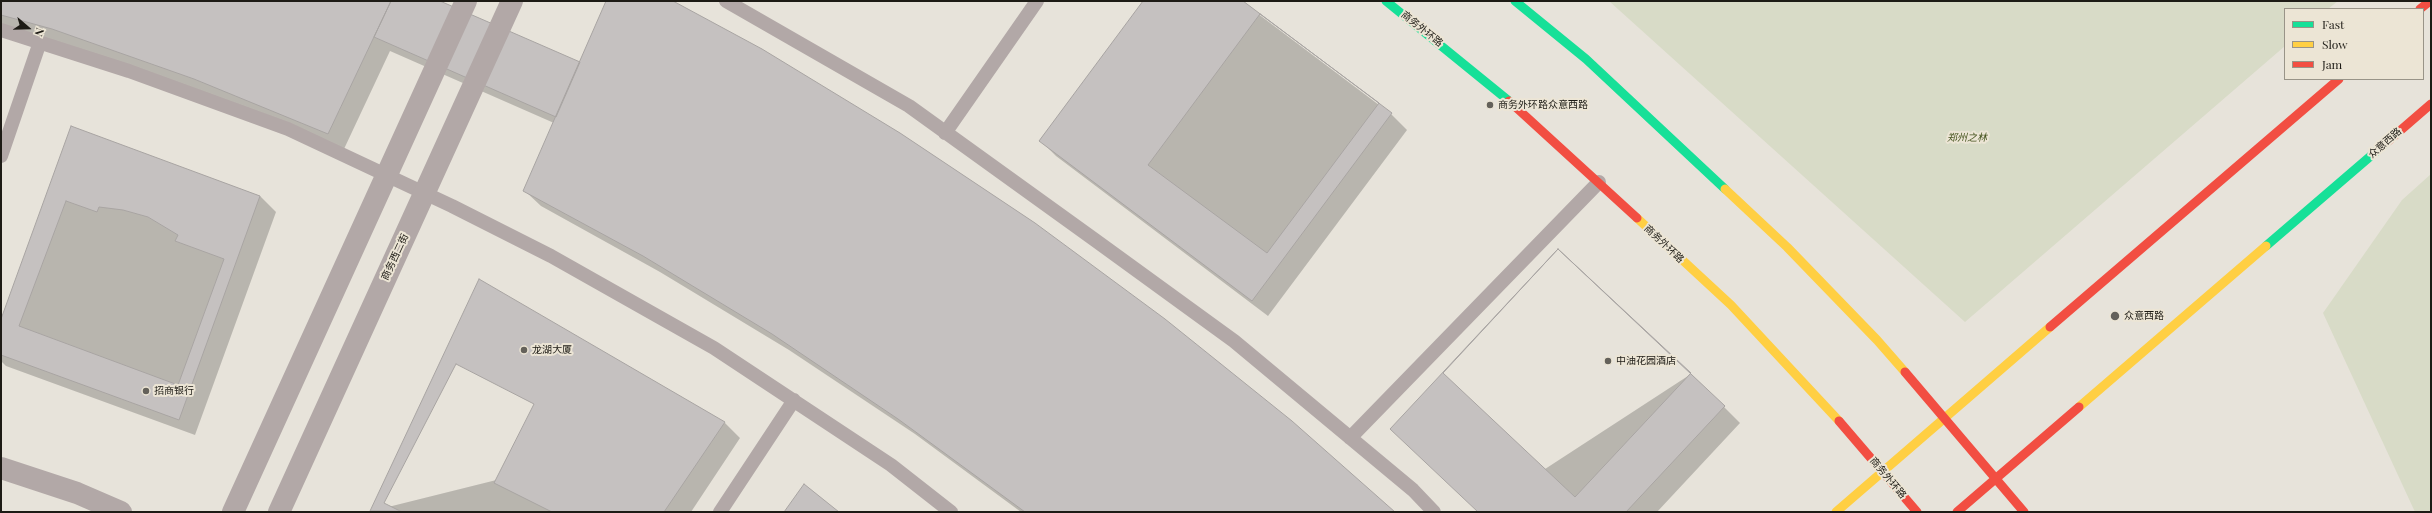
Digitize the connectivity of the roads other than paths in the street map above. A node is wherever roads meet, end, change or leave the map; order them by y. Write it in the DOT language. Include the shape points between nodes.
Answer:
graph roads {
  1 [pos="466,1"];
  2 [pos="512,1"];
  3 [pos="726,1"];
  4 [pos="1037,1"];
  5 [pos="1386,1"];
  6 [pos="1515,1"];
  7 [pos="2430,1"];
  8 [pos="2421,8"];
  9 [pos="1,30"];
  10 [pos="40,42"];
  11 [pos="2338,80"];
  12 [pos="2431,104"];
  13 [pos="945,133"];
  14 [pos="1,156"];
  15 [pos="386,175"];
  16 [pos="1599,182"];
  17 [pos="424,193"];
  18 [pos="794,400"];
  19 [pos="1945,419"];
  20 [pos="1350,438"];
  21 [pos="1,468"];
  22 [pos="1883,472"];
  23 [pos="1996,479"];
  24 [pos="121,512"];
  25 [pos="234,512"];
  26 [pos="278,512"];
  27 [pos="720,512"];
  28 [pos="951,512"];
  29 [pos="1434,512"];
  30 [pos="1836,512"];
  31 [pos="1918,512"];
  32 [pos="1957,512"];
  33 [pos="2024,512"];
  1 -- 15 [label="street"];
  2 -- 17 [label="street, 商务西二街"];
  3 -- 13 [label="lane" via="908,106"];
  4 -- 13 [label="lane"];
  5 -- 16 [label="street, 商务外环路" via="1533,120"];
  6 -- 19 [label="street" via="1586,59 1787,247 1877,340"];
  7 -- 8 [label="street"];
  9 -- 10 [label="lane"];
  10 -- 14 [label="lane"];
  10 -- 15 [label="lane" via="129,70 288,129"];
  11 -- 19 [label="street"];
  12 -- 23 [label="street, 众意西路"];
  13 -- 20 [label="lane" via="1234,341"];
  15 -- 17 [label="lane"];
  15 -- 25 [label="street"];
  16 -- 20 [label="lane"];
  16 -- 22 [label="street, 商务外环路" via="1731,305 1818,395"];
  17 -- 18 [label="lane" via="551,256 714,348"];
  17 -- 26 [label="street, 商务西二街"];
  18 -- 27 [label="lane"];
  18 -- 28 [label="lane" via="891,465"];
  19 -- 22 [label="street"];
  19 -- 23 [label="street"];
  20 -- 29 [label="lane" via="1413,490"];
  21 -- 24 [label="street"];
  22 -- 30 [label="street"];
  22 -- 31 [label="street, 商务外环路"];
  23 -- 32 [label="street, 众意西路"];
  23 -- 33 [label="street"];
}
